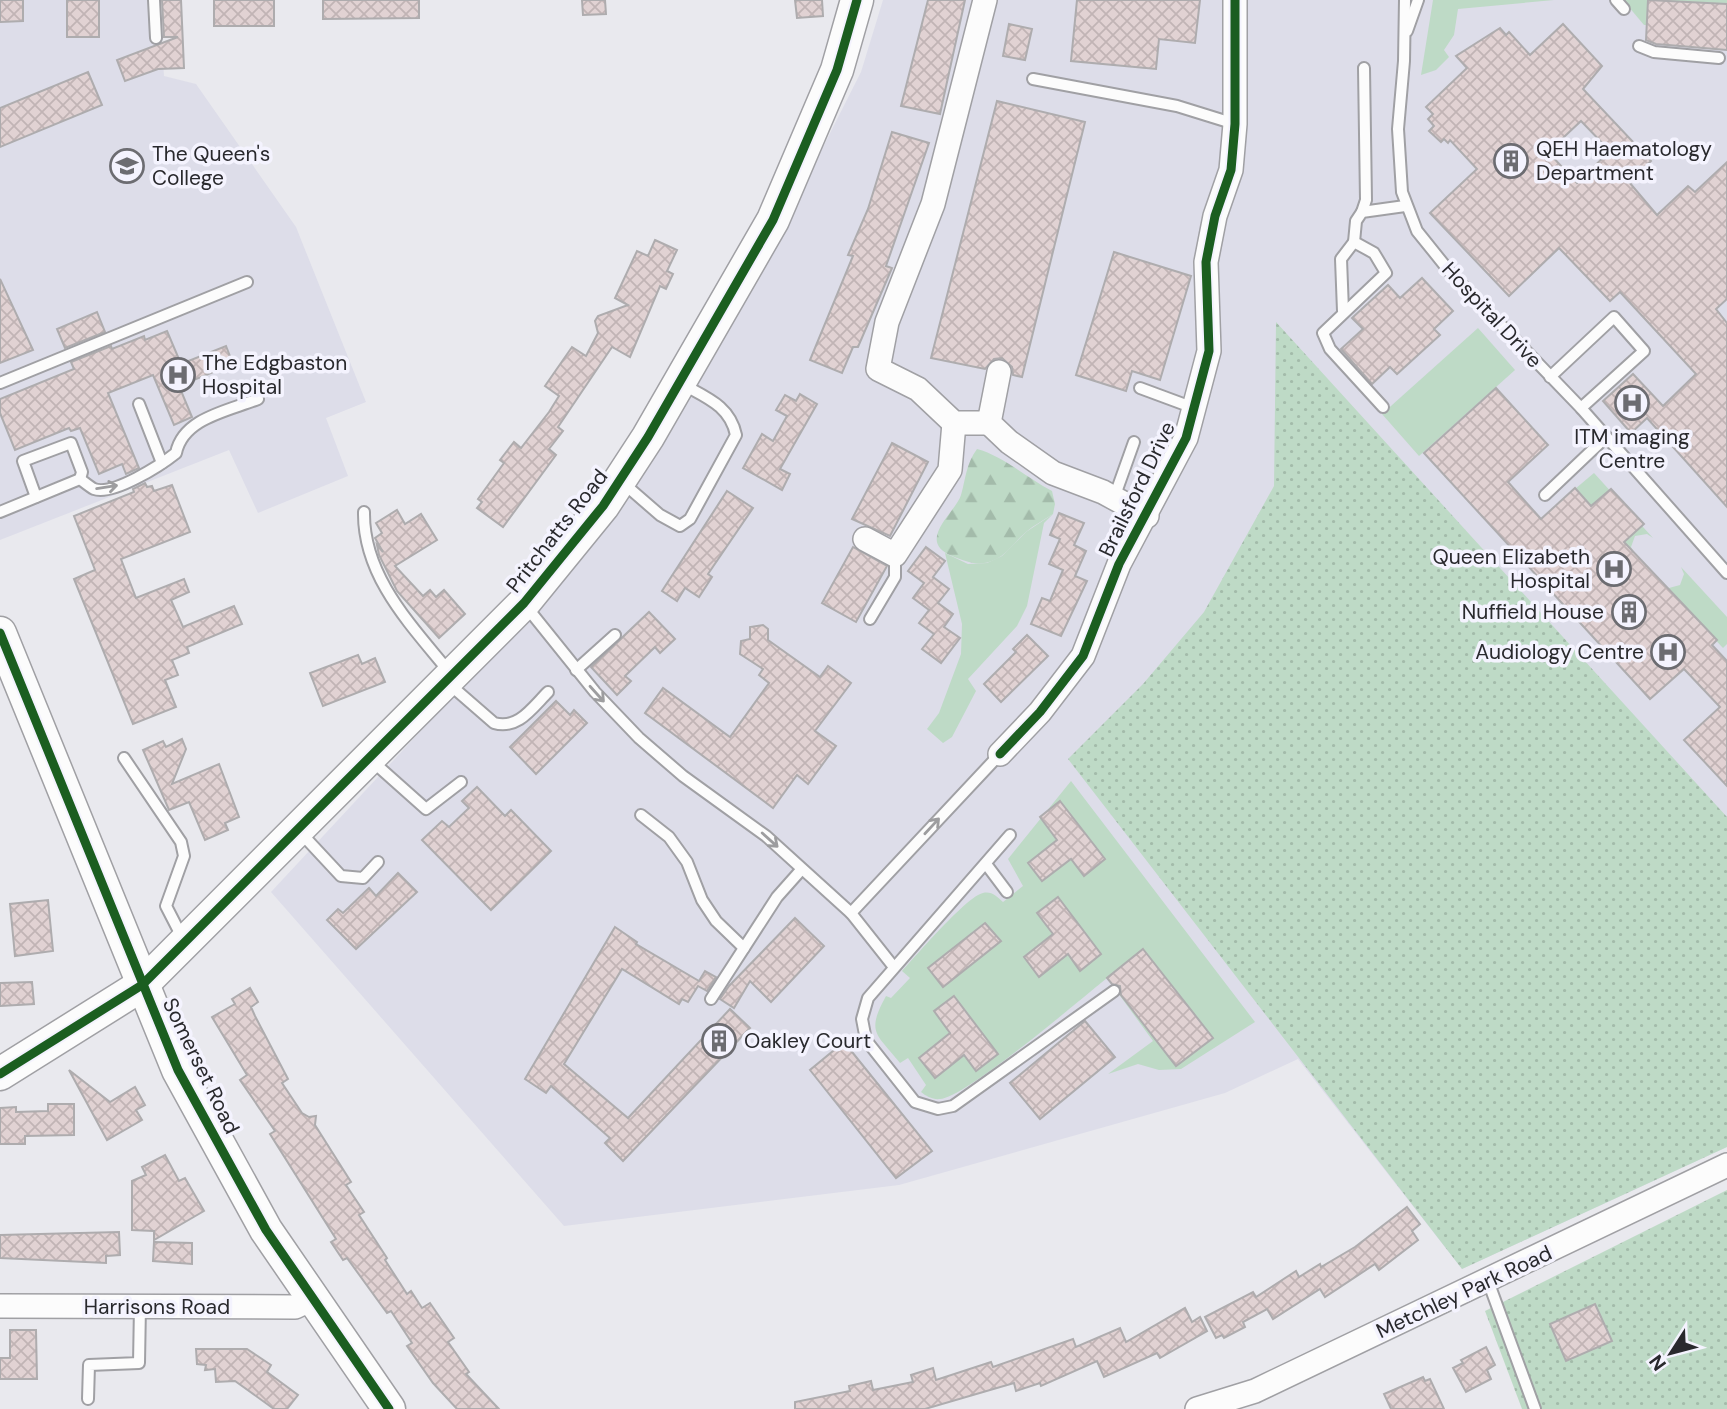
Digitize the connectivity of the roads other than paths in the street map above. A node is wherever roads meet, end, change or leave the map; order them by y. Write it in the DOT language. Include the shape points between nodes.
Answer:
graph roads {
  1 [pos="154,0"];
  2 [pos="857,0"];
  3 [pos="985,0"];
  4 [pos="1235,0"];
  5 [pos="1405,0"];
  6 [pos="1418,0"];
  7 [pos="1405,37"];
  8 [pos="156,38"];
  9 [pos="1639,46"];
  10 [pos="1719,58"];
  11 [pos="1364,68"];
  12 [pos="1033,79"];
  13 [pos="1235,124"];
  14 [pos="1405,206"];
  15 [pos="1362,212"];
  16 [pos="1354,242"];
  17 [pos="247,282"];
  18 [pos="1343,311"];
  19 [pos="999,372"];
  20 [pos="1550,377"];
  21 [pos="680,382"];
  22 [pos="0,383"];
  23 [pos="1140,388"];
  24 [pos="258,399"];
  25 [pos="139,404"];
  26 [pos="1383,407"];
  27 [pos="1194,408"];
  28 [pos="1581,408"];
  29 [pos="954,423"];
  30 [pos="989,423"];
  31 [pos="1606,437"];
  32 [pos="1134,442"];
  33 [pos="162,464"];
  34 [pos="80,479"];
  35 [pos="620,480"];
  36 [pos="1545,495"];
  37 [pos="36,497"];
  38 [pos="1114,498"];
  39 [pos="0,512"];
  40 [pos="364,512"];
  41 [pos="1147,516"];
  42 [pos="865,539"];
  43 [pos="895,555"];
  44 [pos="1727,573"];
  45 [pos="524,603"];
  46 [pos="870,619"];
  47 [pos="0,634"];
  48 [pos="615,635"];
  49 [pos="576,670"];
  50 [pos="449,678"];
  51 [pos="548,692"];
  52 [pos="1000,754"];
  53 [pos="124,758"];
  54 [pos="369,758"];
  55 [pos="461,782"];
  56 [pos="641,815"];
  57 [pos="298,830"];
  58 [pos="1010,835"];
  59 [pos="378,862"];
  60 [pos="986,864"];
  61 [pos="801,870"];
  62 [pos="1007,892"];
  63 [pos="851,913"];
  64 [pos="186,944"];
  65 [pos="744,948"];
  66 [pos="893,966"];
  67 [pos="142,985"];
  68 [pos="1114,991"];
  69 [pos="711,999"];
  70 [pos="0,1074"];
  71 [pos="1727,1165"];
  72 [pos="1488,1281"];
  73 [pos="312,1299"];
  74 [pos="0,1306"];
  75 [pos="140,1307"];
  76 [pos="88,1399"];
  77 [pos="1208,1408"];
  78 [pos="389,1409"];
  79 [pos="1535,1409"];
  1 -- 8 [label="lane"];
  2 -- 21 [label="street, Pritchatts Road" via="836,70 773,220"];
  3 -- 29 [label="street" via="933,204 887,321 878,369 918,389"];
  4 -- 13 [label="street, Brailsford Drive"];
  5 -- 7 [label="lane"];
  6 -- 7 [label="lane, Hospital Drive"];
  7 -- 14 [label="lane, Hospital Drive" via="1398,129"];
  9 -- 10 [label="lane" via="1654,52"];
  11 -- 15 [label="lane" via="1366,200"];
  12 -- 13 [label="lane" via="1177,106"];
  13 -- 27 [label="street, Brailsford Drive" via="1231,170 1206,262 1209,351"];
  14 -- 15 [label="lane"];
  14 -- 20 [label="lane, Hospital Drive" via="1423,241"];
  15 -- 16 [label="lane"];
  16 -- 18 [label="lane" via="1340,260"];
  16 -- 18 [label="lane" via="1374,253 1386,273"];
  17 -- 22 [label="lane"];
  18 -- 26 [label="lane" via="1325,328 1325,343"];
  19 -- 30 [label="street"];
  20 -- 28 [label="lane, Hospital Drive"];
  20 -- 28 [label="lane" via="1614,317 1644,351"];
  21 -- 35 [label="street, Pritchatts Road"];
  21 -- 35 [label="lane" via="726,409 736,435 690,519 680,526"];
  23 -- 27 [label="lane"];
  24 -- 33 [label="lane" via="193,425 178,442 176,453"];
  25 -- 33 [label="lane"];
  27 -- 41 [label="street, Brailsford Drive" via="1186,438"];
  28 -- 31 [label="lane, Hospital Drive"];
  29 -- 30 [label="street"];
  29 -- 43 [label="street" via="950,470"];
  30 -- 38 [label="street" via="1053,473"];
  31 -- 36 [label="lane"];
  31 -- 44 [label="lane, Hospital Drive"];
  32 -- 38 [label="lane"];
  34 -- 33 [label="lane, one-way" via="95,489 111,490"];
  34 -- 37 [label="lane"];
  34 -- 37 [label="lane" via="82,472 71,443 23,461"];
  35 -- 45 [label="street, Pritchatts Road"];
  37 -- 39 [label="lane"];
  38 -- 41 [label="street"];
  40 -- 50 [label="lane" via="373,567"];
  41 -- 52 [label="street, Brailsford Drive" via="1119,564 1083,656"];
  42 -- 43 [label="street"];
  43 -- 46 [label="lane" via="895,577"];
  45 -- 49 [label="lane"];
  45 -- 50 [label="street, Pritchatts Road"];
  47 -- 67 [label="street, Somerset Road"];
  48 -- 49 [label="lane"];
  49 -- 61 [label="lane, one-way" via="639,738 682,776 766,836"];
  50 -- 51 [label="lane" via="494,723 503,726 516,723"];
  50 -- 54 [label="street, Pritchatts Road"];
  63 -- 52 [label="lane, one-way"];
  53 -- 64 [label="lane" via="181,842 184,856 166,906"];
  54 -- 55 [label="lane" via="426,809"];
  54 -- 57 [label="street, Pritchatts Road"];
  56 -- 65 [label="lane" via="669,837 687,862 702,901"];
  57 -- 59 [label="lane" via="341,876 363,878"];
  57 -- 64 [label="street, Pritchatts Road"];
  58 -- 60 [label="lane"];
  60 -- 62 [label="lane"];
  60 -- 66 [label="lane"];
  61 -- 63 [label="lane"];
  61 -- 65 [label="lane"];
  63 -- 66 [label="lane"];
  64 -- 67 [label="street, Pritchatts Road"];
  65 -- 69 [label="lane"];
  66 -- 68 [label="lane" via="868,998 862,1019 866,1040 915,1102 938,1109 969,1097"];
  67 -- 70 [label="street, Pritchatts Road"];
  67 -- 73 [label="street, Somerset Road" via="178,1070 266,1230"];
  71 -- 72 [label="street, Metchley Park Road"];
  72 -- 77 [label="street, Metchley Park Road" via="1255,1391"];
  72 -- 79 [label="lane"];
  73 -- 75 [label="street, Harrisons Road" via="295,1307"];
  73 -- 78 [label="street, Somerset Road"];
  74 -- 75 [label="street, Harrisons Road"];
  75 -- 76 [label="lane" via="139,1363 89,1365"];
}
